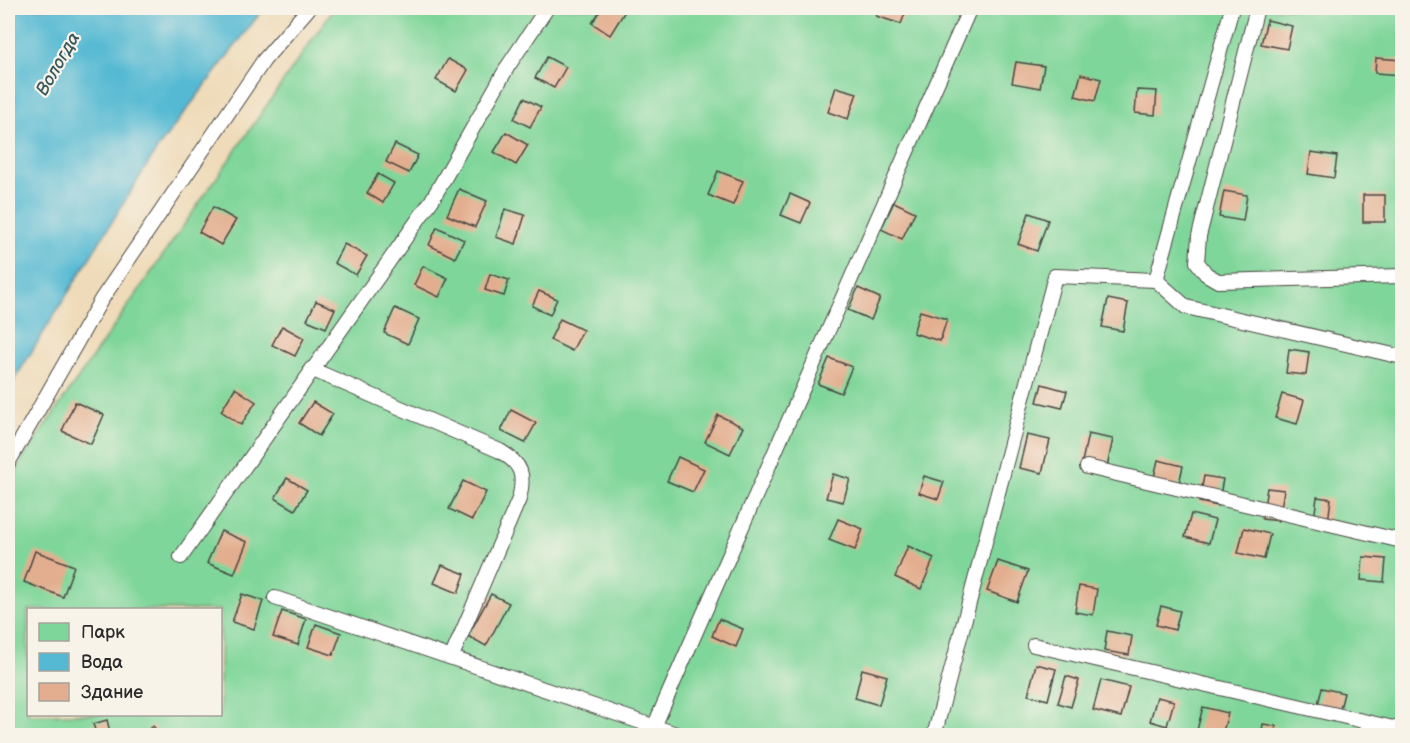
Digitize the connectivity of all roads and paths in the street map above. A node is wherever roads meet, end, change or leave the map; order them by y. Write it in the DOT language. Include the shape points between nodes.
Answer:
graph roads {
  1 [pos="309,8"];
  2 [pos="547,8"];
  3 [pos="969,8"];
  4 [pos="1232,8"];
  5 [pos="1257,8"];
  6 [pos="1402,276"];
  7 [pos="1156,280"];
  8 [pos="1402,357"];
  9 [pos="311,369"];
  10 [pos="8,463"];
  11 [pos="1087,467"];
  12 [pos="1402,541"];
  13 [pos="181,557"];
  14 [pos="275,598"];
  15 [pos="1034,645"];
  16 [pos="452,656"];
  17 [pos="652,730"];
  18 [pos="1402,730"];
  19 [pos="682,735"];
  20 [pos="934,735"];
  1 -- 10 [label="lane" via="264,60 101,300"];
  2 -- 9 [label="lane" via="508,66 432,200"];
  3 -- 17 [label="lane"];
  4 -- 7 [label="lane"];
  5 -- 6 [label="lane" via="1199,236 1197,262 1218,281"];
  7 -- 8 [label="lane" via="1186,307"];
  7 -- 20 [label="lane" via="1055,276"];
  9 -- 13 [label="lane"];
  9 -- 16 [label="lane" via="500,451 514,459 520,469 519,499"];
  11 -- 12 [label="lane"];
  14 -- 16 [label="lane"];
  15 -- 18 [label="lane"];
  16 -- 17 [label="lane"];
  17 -- 19 [label="lane"];
}
